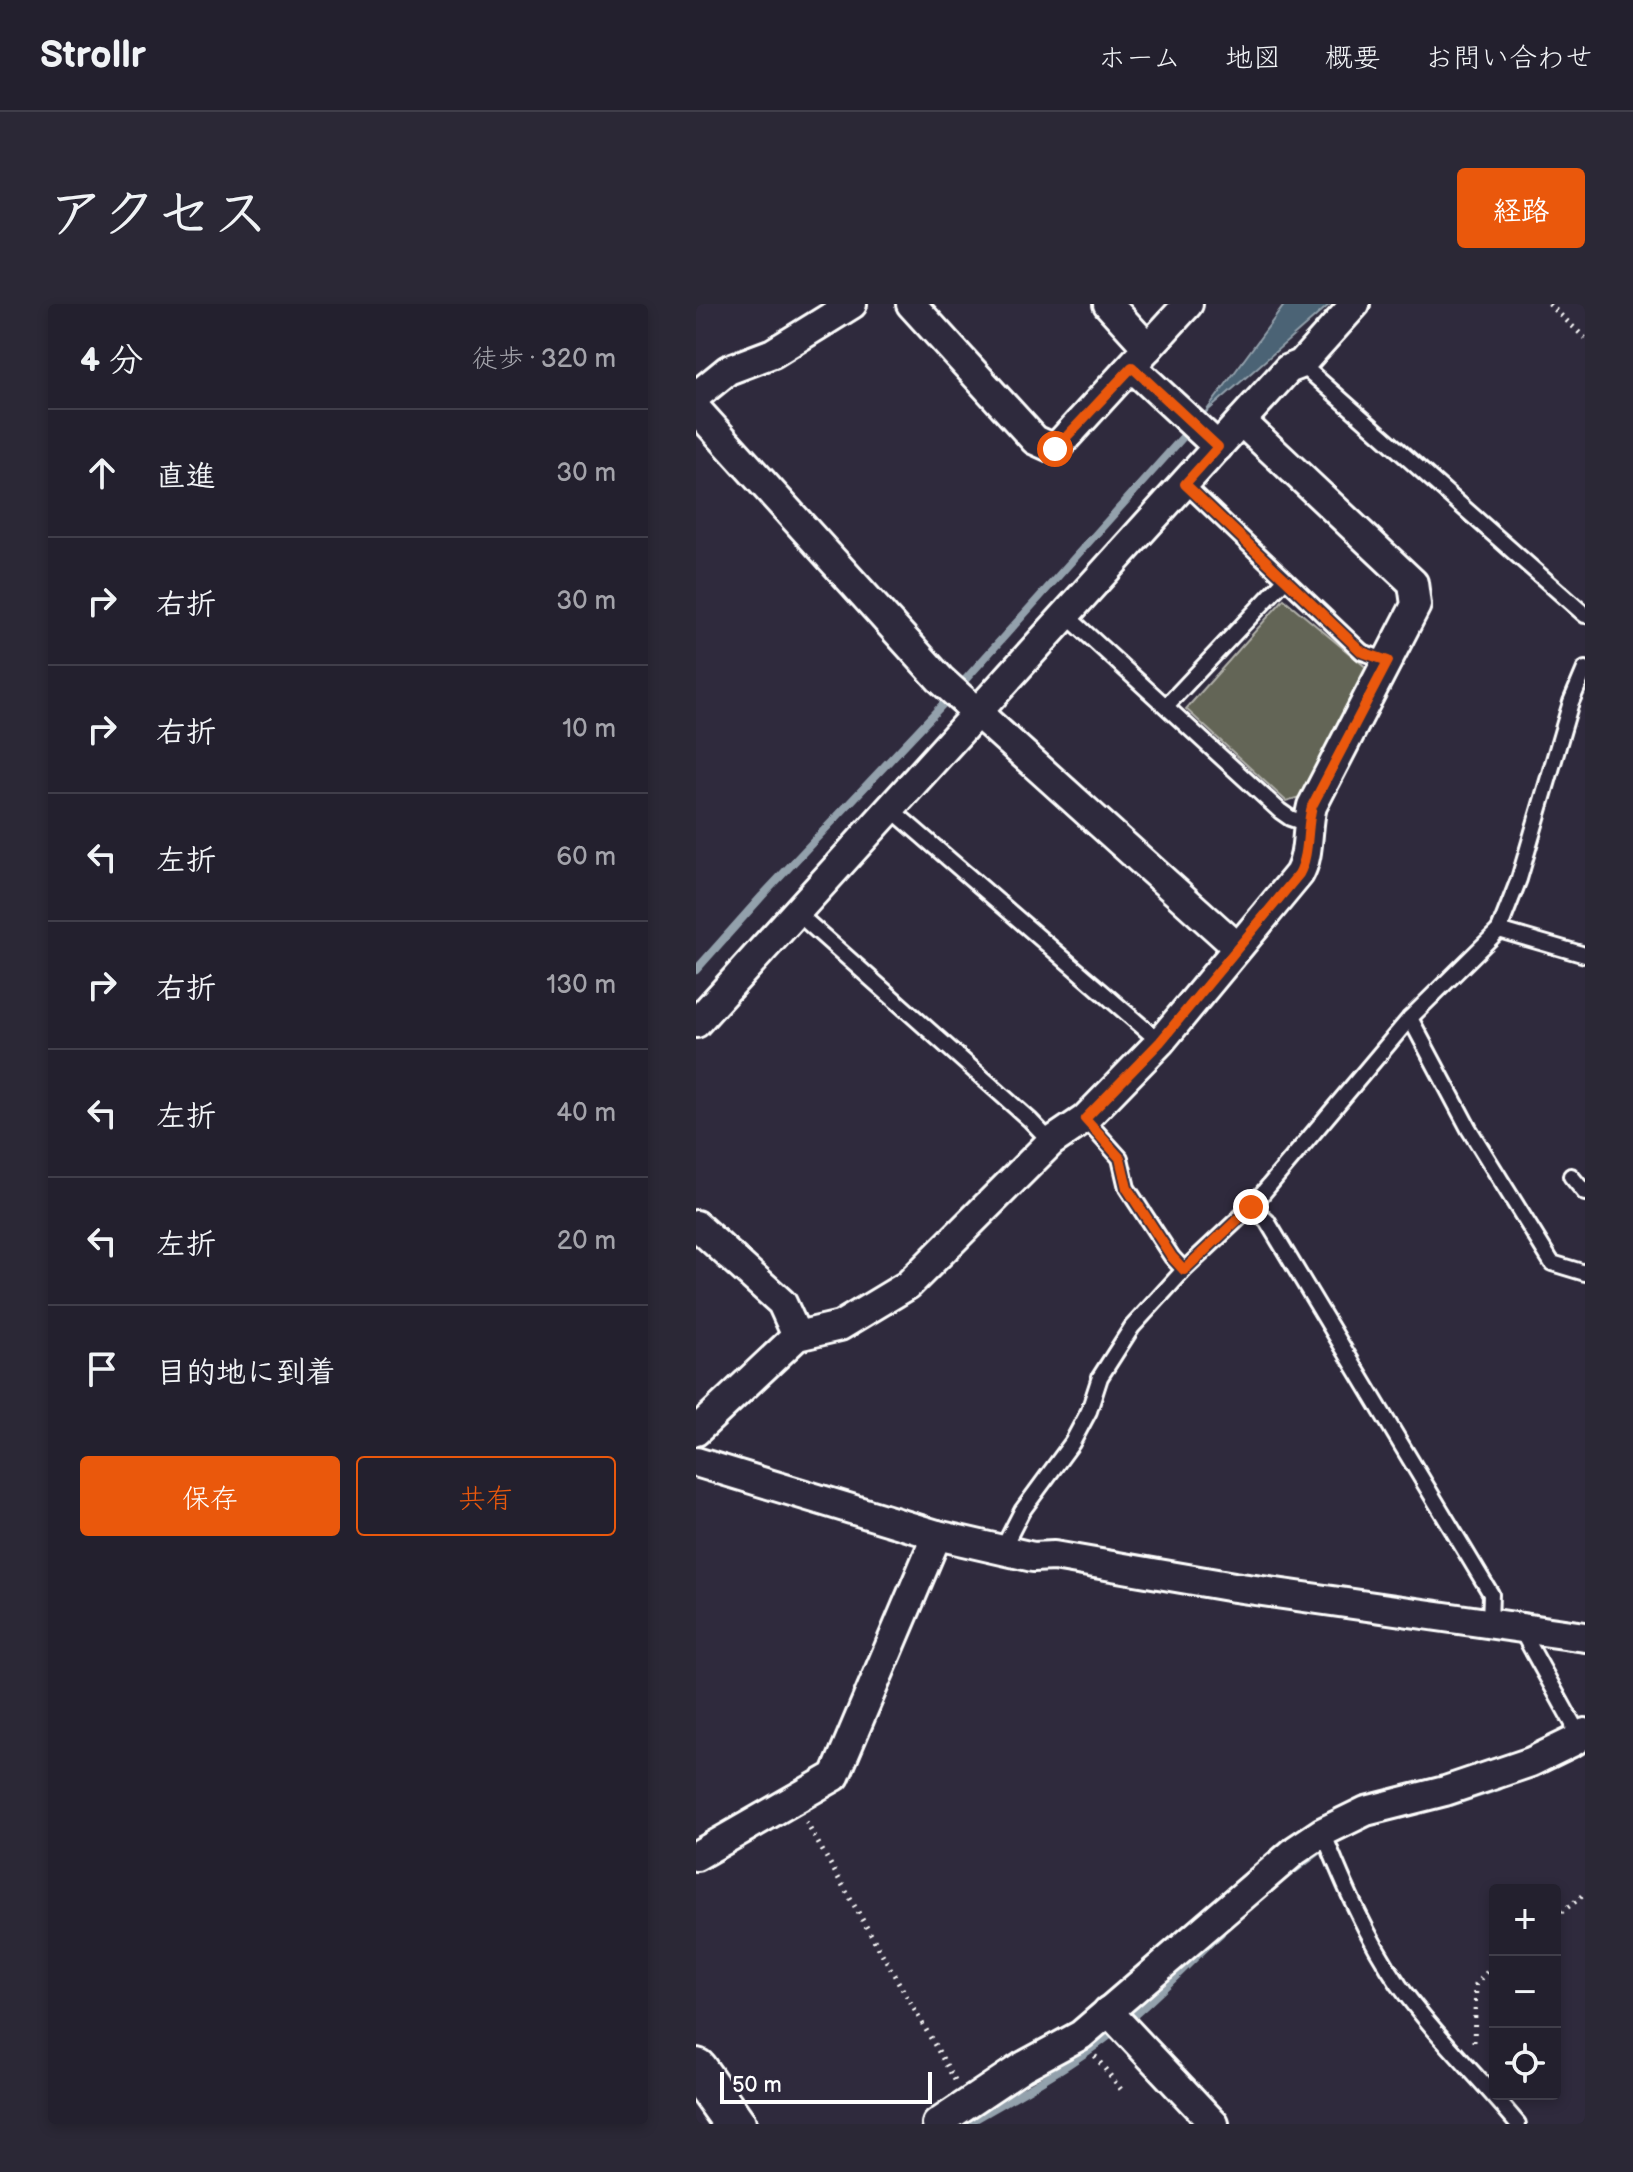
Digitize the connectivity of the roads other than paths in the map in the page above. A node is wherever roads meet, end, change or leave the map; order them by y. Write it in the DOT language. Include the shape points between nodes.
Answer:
graph roads {
  1 [pos="852,304"];
  2 [pos="911,304"];
  3 [pos="1108,304"];
  4 [pos="1188,304"];
  5 [pos="1355,304"];
  6 [pos="1140,358"];
  7 [pos="1301,364"];
  8 [pos="696,396"];
  9 [pos="696,409"];
  10 [pos="1241,421"];
  11 [pos="1213,442"];
  12 [pos="1185,484"];
  13 [pos="1284,581"];
  14 [pos="1066,615"];
  15 [pos="1585,615"];
  16 [pos="1388,661"];
  17 [pos="1585,669"];
  18 [pos="1166,706"];
  19 [pos="976,714"];
  20 [pos="891,809"];
  21 [pos="1307,824"];
  22 [pos="796,912"];
  23 [pos="1499,930"];
  24 [pos="1237,947"];
  25 [pos="1585,955"];
  26 [pos="1410,1018"];
  27 [pos="696,1023"];
  28 [pos="1160,1042"];
  29 [pos="1085,1119"];
  30 [pos="1051,1142"];
  31 [pos="1571,1176"];
  32 [pos="1585,1193"];
  33 [pos="1251,1207"];
  34 [pos="696,1225"];
  35 [pos="1184,1270"];
  36 [pos="1585,1273"];
  37 [pos="797,1336"];
  38 [pos="696,1431"];
  39 [pos="696,1462"];
  40 [pos="937,1535"];
  41 [pos="1002,1550"];
  42 [pos="1490,1622"];
  43 [pos="1520,1628"];
  44 [pos="1585,1637"];
  45 [pos="1581,1744"];
  46 [pos="1323,1832"];
  47 [pos="696,1856"];
  48 [pos="1108,2011"];
  49 [pos="696,2069"];
  50 [pos="735,2124"];
  51 [pos="937,2124"];
  52 [pos="1214,2124"];
  53 [pos="1518,2124"];
  1 -- 8 [label="street" via="773,353 728,370"];
  2 -- 6 [label="street" via="1035,440 1055,449"];
  3 -- 6 [label="street"];
  4 -- 6 [label="street"];
  5 -- 7 [label="street"];
  6 -- 11 [label="street" via="1175,407"];
  7 -- 10 [label="street" via="1288,369"];
  7 -- 15 [label="lane"];
  9 -- 19 [label="street"];
  10 -- 11 [label="street"];
  10 -- 16 [label="street" via="1413,583 1416,605"];
  11 -- 12 [label="street"];
  12 -- 13 [label="lane"];
  12 -- 14 [label="street"];
  13 -- 16 [label="lane" via="1362,652"];
  13 -- 18 [label="lane"];
  14 -- 18 [label="lane"];
  14 -- 19 [label="street"];
  16 -- 21 [label="street"];
  17 -- 23 [label="lane"];
  18 -- 21 [label="lane" via="1280,811"];
  19 -- 20 [label="street"];
  19 -- 24 [label="street"];
  20 -- 22 [label="street"];
  20 -- 28 [label="lane"];
  21 -- 24 [label="street" via="1305,863 1299,874"];
  22 -- 27 [label="street"];
  22 -- 30 [label="lane"];
  23 -- 25 [label="lane"];
  23 -- 26 [label="lane"];
  24 -- 28 [label="street"];
  26 -- 33 [label="lane"];
  26 -- 36 [label="lane" via="1469,1129 1552,1263"];
  28 -- 29 [label="street"];
  29 -- 30 [label="street"];
  29 -- 35 [label="lane" via="1120,1158 1127,1188"];
  30 -- 37 [label="street" via="908,1285 840,1326"];
  31 -- 32 [label="lane"];
  33 -- 35 [label="lane"];
  33 -- 42 [label="lane" via="1267,1221 1491,1594"];
  34 -- 37 [label="street" via="782,1303"];
  35 -- 41 [label="lane" via="1132,1327 1100,1377 1072,1443 1022,1511"];
  37 -- 38 [label="street"];
  39 -- 40 [label="street"];
  40 -- 41 [label="street"];
  40 -- 47 [label="street" via="835,1776"];
  41 -- 42 [label="street"];
  42 -- 43 [label="street"];
  43 -- 44 [label="street"];
  43 -- 45 [label="lane"];
  45 -- 46 [label="street" via="1445,1791 1366,1811"];
  46 -- 48 [label="street"];
  46 -- 53 [label="lane" via="1358,1915 1397,1982"];
  48 -- 51 [label="street" via="1081,2035"];
  48 -- 52 [label="street"];
  49 -- 50 [label="main road"];
}
